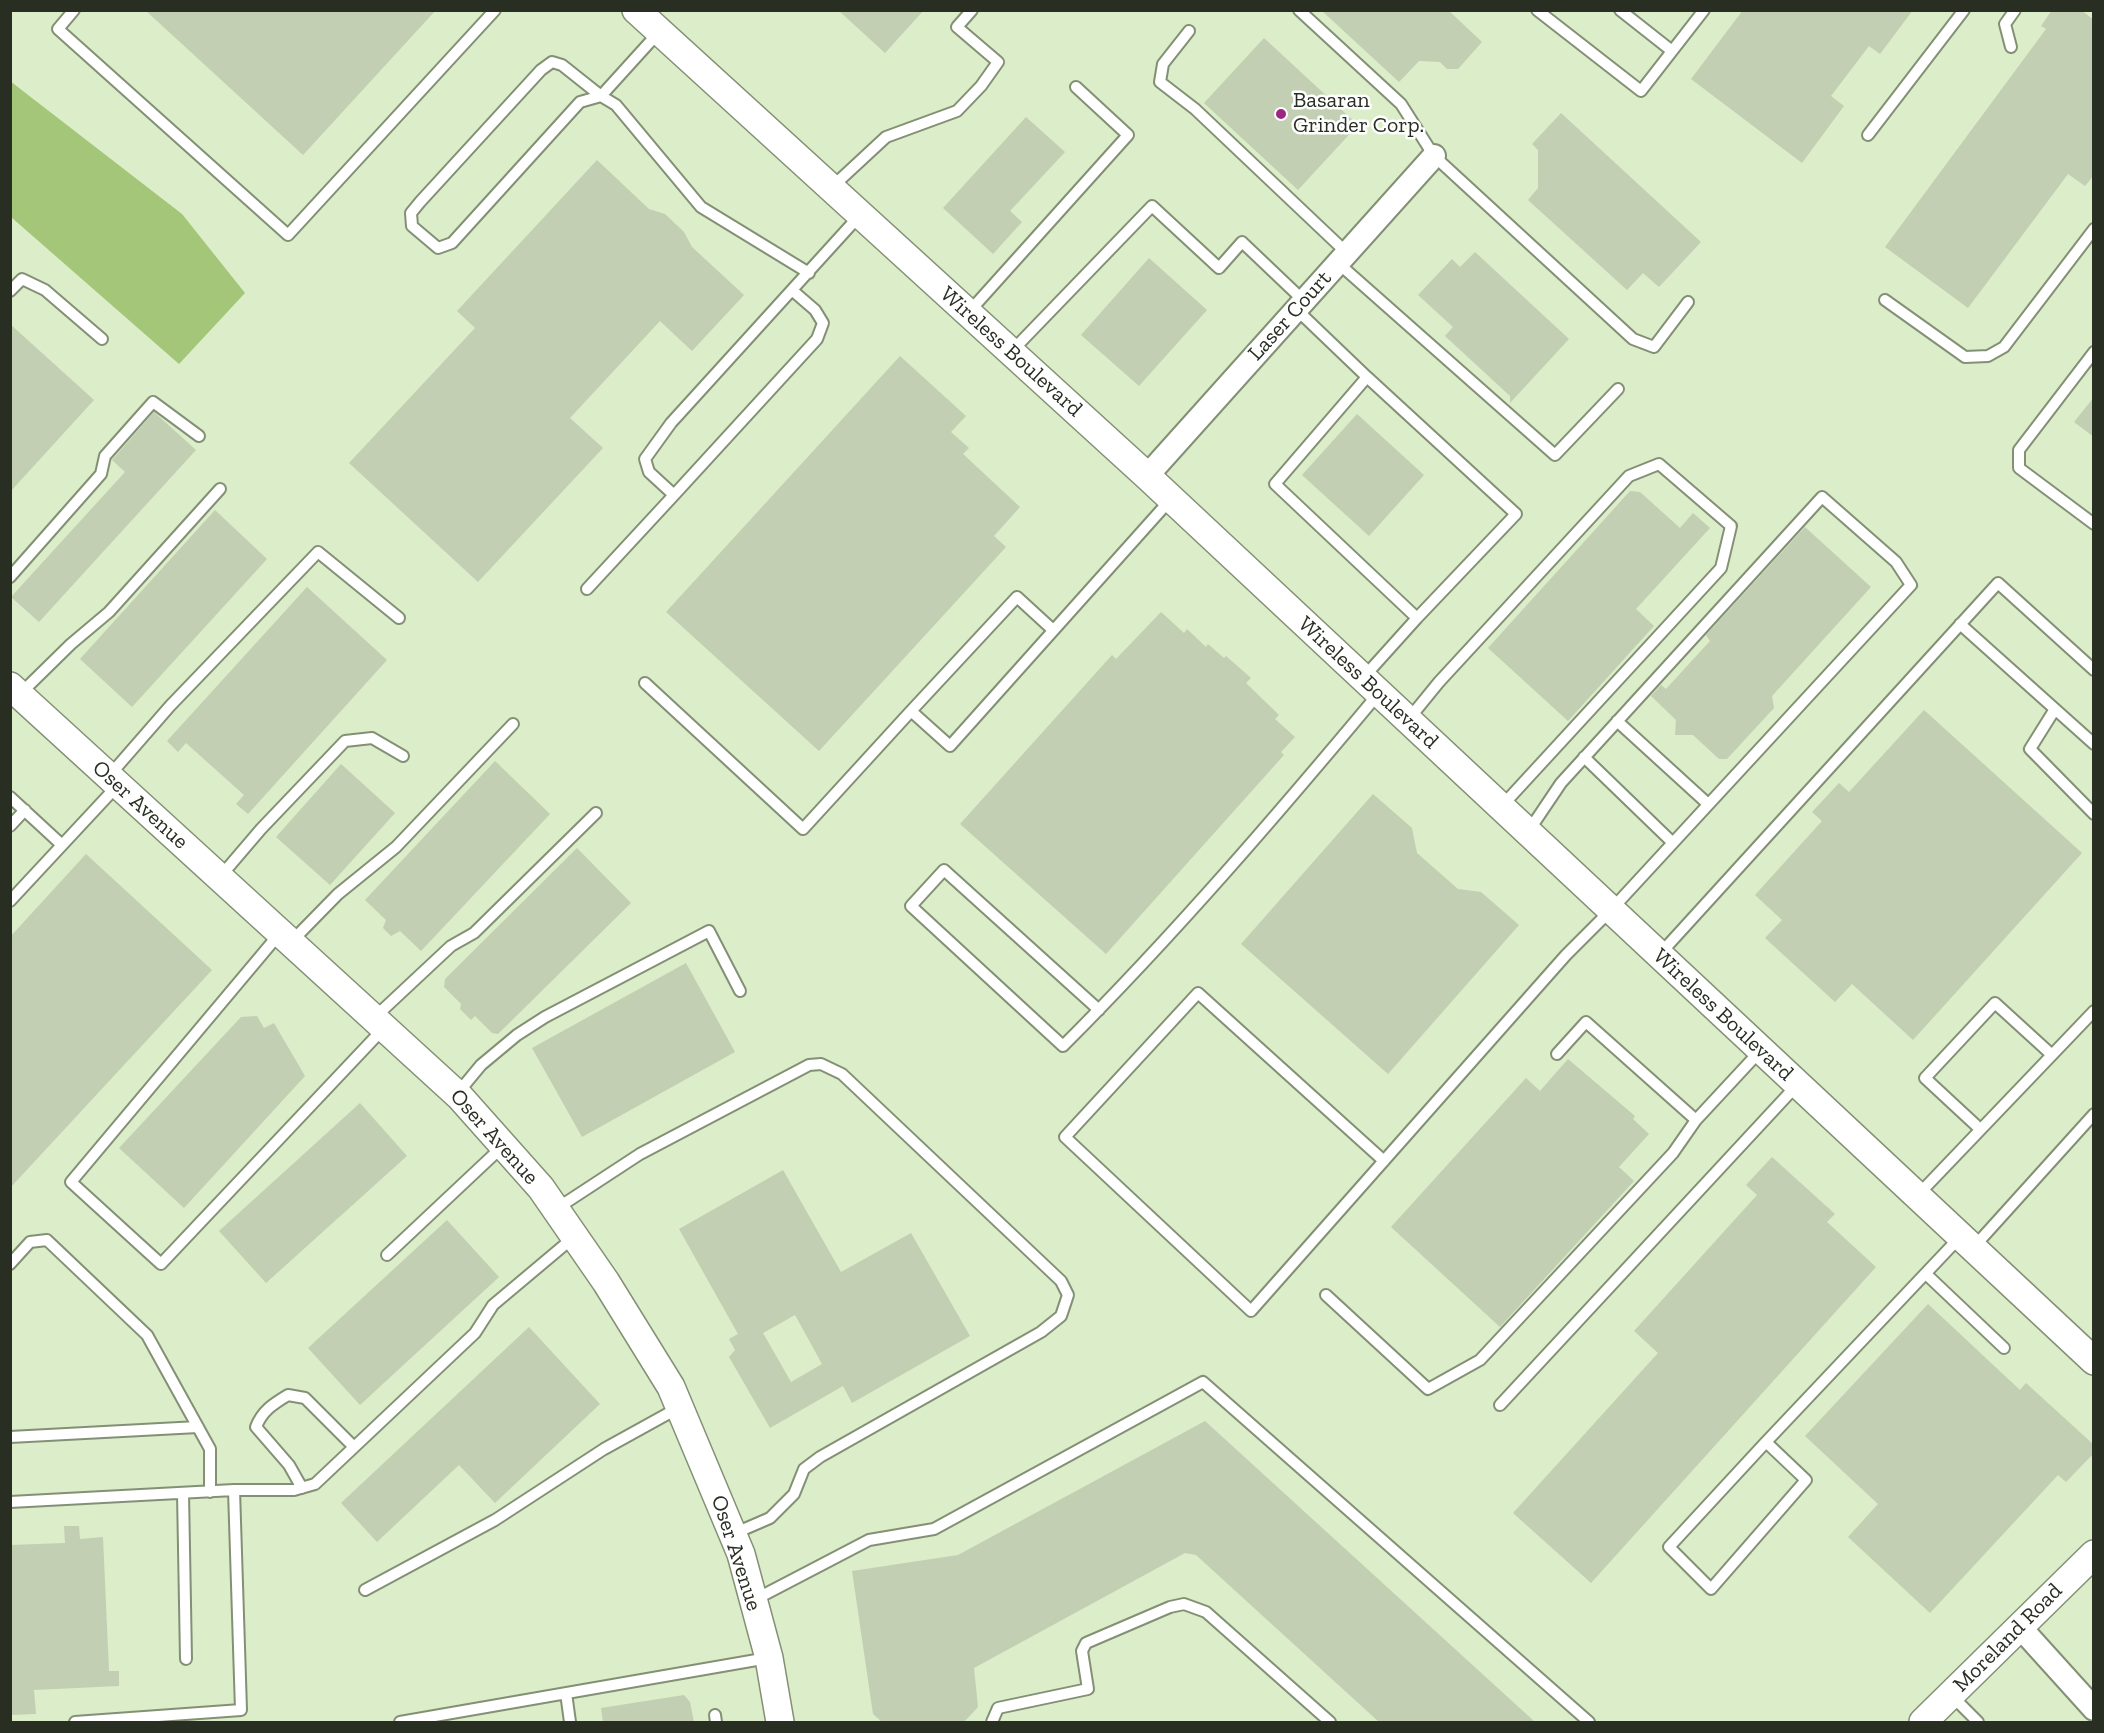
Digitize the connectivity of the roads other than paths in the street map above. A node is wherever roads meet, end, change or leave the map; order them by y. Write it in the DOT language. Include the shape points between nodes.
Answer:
graph roads {
  1 [pos="74,10"];
  2 [pos="495,10"];
  3 [pos="636,10"];
  4 [pos="972,10"];
  5 [pos="1299,10"];
  6 [pos="1537,10"];
  7 [pos="1620,10"];
  8 [pos="1704,10"];
  9 [pos="1964,10"];
  10 [pos="2015,10"];
  11 [pos="1189,31"];
  12 [pos="659,32"];
  13 [pos="2011,47"];
  14 [pos="1672,51"];
  15 [pos="1076,87"];
  16 [pos="601,96"];
  17 [pos="1868,135"];
  18 [pos="1434,156"];
  19 [pos="831,188"];
  20 [pos="860,215"];
  21 [pos="2094,229"];
  22 [pos="1342,258"];
  23 [pos="809,273"];
  24 [pos="10,291"];
  25 [pos="793,291"];
  26 [pos="1885,300"];
  27 [pos="1688,302"];
  28 [pos="1300,305"];
  29 [pos="968,313"];
  30 [pos="102,339"];
  31 [pos="1011,352"];
  32 [pos="2094,352"];
  33 [pos="1367,377"];
  34 [pos="1618,389"];
  35 [pos="199,436"];
  36 [pos="1147,476"];
  37 [pos="220,489"];
  38 [pos="674,495"];
  39 [pos="1172,499"];
  40 [pos="2094,524"];
  41 [pos="10,577"];
  42 [pos="587,589"];
  43 [pos="399,618"];
  44 [pos="1417,618"];
  45 [pos="1960,624"];
  46 [pos="1053,630"];
  47 [pos="2094,670"];
  48 [pos="645,683"];
  49 [pos="1371,686"];
  50 [pos="15,690"];
  51 [pos="2055,709"];
  52 [pos="910,711"];
  53 [pos="1408,720"];
  54 [pos="1617,721"];
  55 [pos="513,724"];
  56 [pos="2094,744"];
  57 [pos="403,756"];
  58 [pos="1584,757"];
  59 [pos="113,780"];
  60 [pos="10,797"];
  61 [pos="1708,804"];
  62 [pos="1501,807"];
  63 [pos="25,810"];
  64 [pos="596,813"];
  65 [pos="2094,814"];
  66 [pos="10,826"];
  67 [pos="1528,832"];
  68 [pos="1673,843"];
  69 [pos="62,845"];
  70 [pos="220,878"];
  71 [pos="10,901"];
  72 [pos="1611,910"];
  73 [pos="285,938"];
  74 [pos="1659,955"];
  75 [pos="740,991"];
  76 [pos="1099,1010"];
  77 [pos="2094,1011"];
  78 [pos="379,1023"];
  79 [pos="1761,1050"];
  80 [pos="1557,1054"];
  81 [pos="2052,1055"];
  82 [pos="1797,1084"];
  83 [pos="457,1094"];
  84 [pos="2093,1116"];
  85 [pos="1696,1120"];
  86 [pos="1980,1129"];
  87 [pos="504,1146"];
  88 [pos="1384,1161"];
  89 [pos="1916,1196"];
  90 [pos="556,1209"];
  91 [pos="575,1236"];
  92 [pos="1967,1243"];
  93 [pos="387,1255"];
  94 [pos="10,1264"];
  95 [pos="1926,1274"];
  96 [pos="1326,1295"];
  97 [pos="2004,1348"];
  98 [pos="2094,1361"];
  99 [pos="1500,1405"];
  100 [pos="680,1407"];
  101 [pos="198,1427"];
  102 [pos="10,1437"];
  103 [pos="1766,1442"];
  104 [pos="354,1447"];
  105 [pos="302,1488"];
  106 [pos="234,1490"];
  107 [pos="183,1492"];
  108 [pos="210,1492"];
  109 [pos="10,1502"];
  110 [pos="733,1534"];
  111 [pos="2094,1554"];
  112 [pos="365,1590"];
  113 [pos="753,1600"];
  114 [pos="2019,1626"];
  115 [pos="769,1658"];
  116 [pos="186,1659"];
  117 [pos="566,1694"];
  118 [pos="1951,1695"];
  119 [pos="2094,1709"];
  120 [pos="75,1722"];
  121 [pos="400,1722"];
  122 [pos="570,1722"];
  123 [pos="780,1722"];
  124 [pos="992,1722"];
  125 [pos="1330,1722"];
  126 [pos="1589,1722"];
  127 [pos="1923,1722"];
  128 [pos="1978,1722"];
  1 -- 2 [label="lane" via="58,29 288,235"];
  3 -- 12 [label="street, Wireless Boulevard"];
  4 -- 19 [label="lane" via="957,27 998,62 981,86 957,111 885,137"];
  5 -- 18 [label="lane" via="1401,104"];
  6 -- 14 [label="lane" via="1641,91"];
  7 -- 14 [label="lane"];
  8 -- 14 [label="lane"];
  9 -- 17 [label="lane"];
  10 -- 13 [label="lane" via="2005,24"];
  11 -- 22 [label="lane" via="1163,64 1160,82 1195,109"];
  12 -- 16 [label="lane"];
  12 -- 19 [label="street, Wireless Boulevard"];
  15 -- 29 [label="lane" via="1128,135"];
  16 -- 16 [label="lane" via="580,102 452,243 438,248 412,226 411,213 420,202 552,62 562,65"];
  16 -- 23 [label="lane" via="616,105 701,207"];
  18 -- 22 [label="street, Laser Court"];
  18 -- 27 [label="lane" via="1633,339 1654,347"];
  19 -- 20 [label="street, Wireless Boulevard"];
  20 -- 23 [label="lane"];
  20 -- 29 [label="street, Wireless Boulevard"];
  21 -- 26 [label="lane" via="2004,347 1988,356 1965,357"];
  22 -- 28 [label="street, Laser Court"];
  22 -- 34 [label="lane" via="1555,455"];
  23 -- 25 [label="lane"];
  24 -- 30 [label="lane" via="22,279 45,290"];
  25 -- 38 [label="lane" via="671,423 645,459 648,471"];
  25 -- 38 [label="lane" via="815,310 823,323 817,339"];
  28 -- 31 [label="lane" via="1242,242 1219,268 1152,206"];
  28 -- 33 [label="lane"];
  28 -- 36 [label="street, Laser Court"];
  29 -- 31 [label="street, Wireless Boulevard"];
  31 -- 36 [label="street, Wireless Boulevard"];
  32 -- 40 [label="lane" via="2019,450 2019,468"];
  33 -- 44 [label="lane" via="1275,484"];
  33 -- 44 [label="lane" via="1516,514"];
  35 -- 41 [label="lane" via="153,402 105,456 101,474"];
  36 -- 39 [label="street, Wireless Boulevard"];
  37 -- 50 [label="lane" via="109,612"];
  38 -- 42 [label="lane"];
  39 -- 46 [label="lane"];
  39 -- 49 [label="street, Wireless Boulevard"];
  43 -- 59 [label="lane" via="318,552 170,706"];
  44 -- 49 [label="lane"];
  45 -- 47 [label="lane" via="1998,583"];
  45 -- 51 [label="lane"];
  45 -- 74 [label="lane"];
  46 -- 52 [label="lane" via="1017,597"];
  46 -- 52 [label="lane" via="950,746"];
  48 -- 52 [label="lane" via="803,829"];
  49 -- 53 [label="street, Wireless Boulevard"];
  49 -- 76 [label="lane" via="1270,823"];
  50 -- 59 [label="street, Oser Avenue"];
  51 -- 56 [label="lane"];
  51 -- 65 [label="lane" via="2030,749"];
  53 -- 62 [label="street, Wireless Boulevard"];
  53 -- 62 [label="lane" via="1438,682 1629,476 1659,464 1731,526 1721,568"];
  54 -- 58 [label="lane"];
  54 -- 61 [label="lane"];
  54 -- 61 [label="lane" via="1822,497 1896,562 1911,585"];
  55 -- 73 [label="lane" via="396,848"];
  57 -- 70 [label="lane" via="372,738 345,741"];
  58 -- 67 [label="lane"];
  58 -- 68 [label="lane"];
  59 -- 69 [label="lane"];
  59 -- 70 [label="street, Oser Avenue"];
  60 -- 63 [label="lane"];
  61 -- 68 [label="lane"];
  62 -- 67 [label="street, Wireless Boulevard"];
  63 -- 66 [label="lane"];
  63 -- 69 [label="lane"];
  64 -- 78 [label="lane" via="474,933 443,953"];
  67 -- 72 [label="street, Wireless Boulevard"];
  68 -- 72 [label="lane"];
  69 -- 71 [label="lane"];
  70 -- 73 [label="street, Oser Avenue"];
  72 -- 74 [label="street, Wireless Boulevard"];
  72 -- 88 [label="lane" via="1566,955"];
  73 -- 78 [label="street, Oser Avenue"];
  73 -- 78 [label="lane" via="71,1182 79,1190 161,1264"];
  74 -- 79 [label="street, Wireless Boulevard"];
  75 -- 83 [label="lane" via="709,931 527,1029 481,1065"];
  76 -- 76 [label="lane" via="1064,1046 911,906 944,870"];
  77 -- 81 [label="lane"];
  78 -- 83 [label="street, Oser Avenue"];
  79 -- 82 [label="street, Wireless Boulevard"];
  79 -- 85 [label="lane"];
  80 -- 85 [label="lane" via="1586,1022"];
  81 -- 86 [label="lane"];
  81 -- 86 [label="lane" via="1995,1003 1925,1078"];
  82 -- 89 [label="street, Wireless Boulevard"];
  82 -- 99 [label="lane"];
  83 -- 87 [label="street, Oser Avenue"];
  84 -- 92 [label="lane"];
  85 -- 96 [label="lane" via="1673,1153 1480,1360 1428,1389"];
  86 -- 89 [label="lane"];
  87 -- 90 [label="street, Oser Avenue"];
  87 -- 93 [label="lane"];
  88 -- 88 [label="lane" via="1251,1311 1065,1137 1198,993"];
  89 -- 92 [label="street, Wireless Boulevard"];
  90 -- 91 [label="street, Oser Avenue"];
  90 -- 110 [label="lane" via="640,1154 808,1065 821,1064 842,1074 1061,1281 1068,1295 1061,1316 1041,1332 820,1457 804,1469 794,1494 770,1518"];
  91 -- 100 [label="street, Oser Avenue" via="666,1378"];
  91 -- 104 [label="lane" via="493,1305 475,1333"];
  92 -- 95 [label="lane"];
  92 -- 98 [label="street, Wireless Boulevard"];
  94 -- 101 [label="lane" via="30,1242 47,1240 147,1335"];
  95 -- 97 [label="lane"];
  95 -- 103 [label="lane"];
  100 -- 110 [label="street, Oser Avenue"];
  100 -- 112 [label="lane" via="604,1449 495,1520"];
  101 -- 102 [label="lane"];
  101 -- 108 [label="lane" via="210,1449"];
  103 -- 103 [label="lane" via="1806,1480 1711,1589 1669,1547"];
  104 -- 105 [label="lane" via="315,1484"];
  104 -- 105 [label="lane" via="304,1398 288,1395 271,1405 260,1415 256,1427 289,1465"];
  105 -- 106 [label="lane"];
  106 -- 108 [label="lane"];
  106 -- 120 [label="lane" via="241,1710"];
  107 -- 108 [label="lane"];
  107 -- 109 [label="lane"];
  107 -- 116 [label="lane"];
  110 -- 113 [label="street, Oser Avenue"];
  111 -- 114 [label="street, Moreland Road"];
  113 -- 115 [label="street, Oser Avenue"];
  113 -- 126 [label="lane" via="869,1540 934,1529 1203,1382"];
  114 -- 118 [label="street, Moreland Road"];
  114 -- 119 [label="street"];
  115 -- 117 [label="lane"];
  115 -- 123 [label="street, Oser Avenue"];
  117 -- 121 [label="lane"];
  117 -- 122 [label="lane"];
  118 -- 127 [label="street, Moreland Road"];
  118 -- 128 [label="lane"];
  124 -- 125 [label="lane" via="998,1708 1088,1689 1082,1652 1086,1643 1184,1604 1206,1612"];
}
